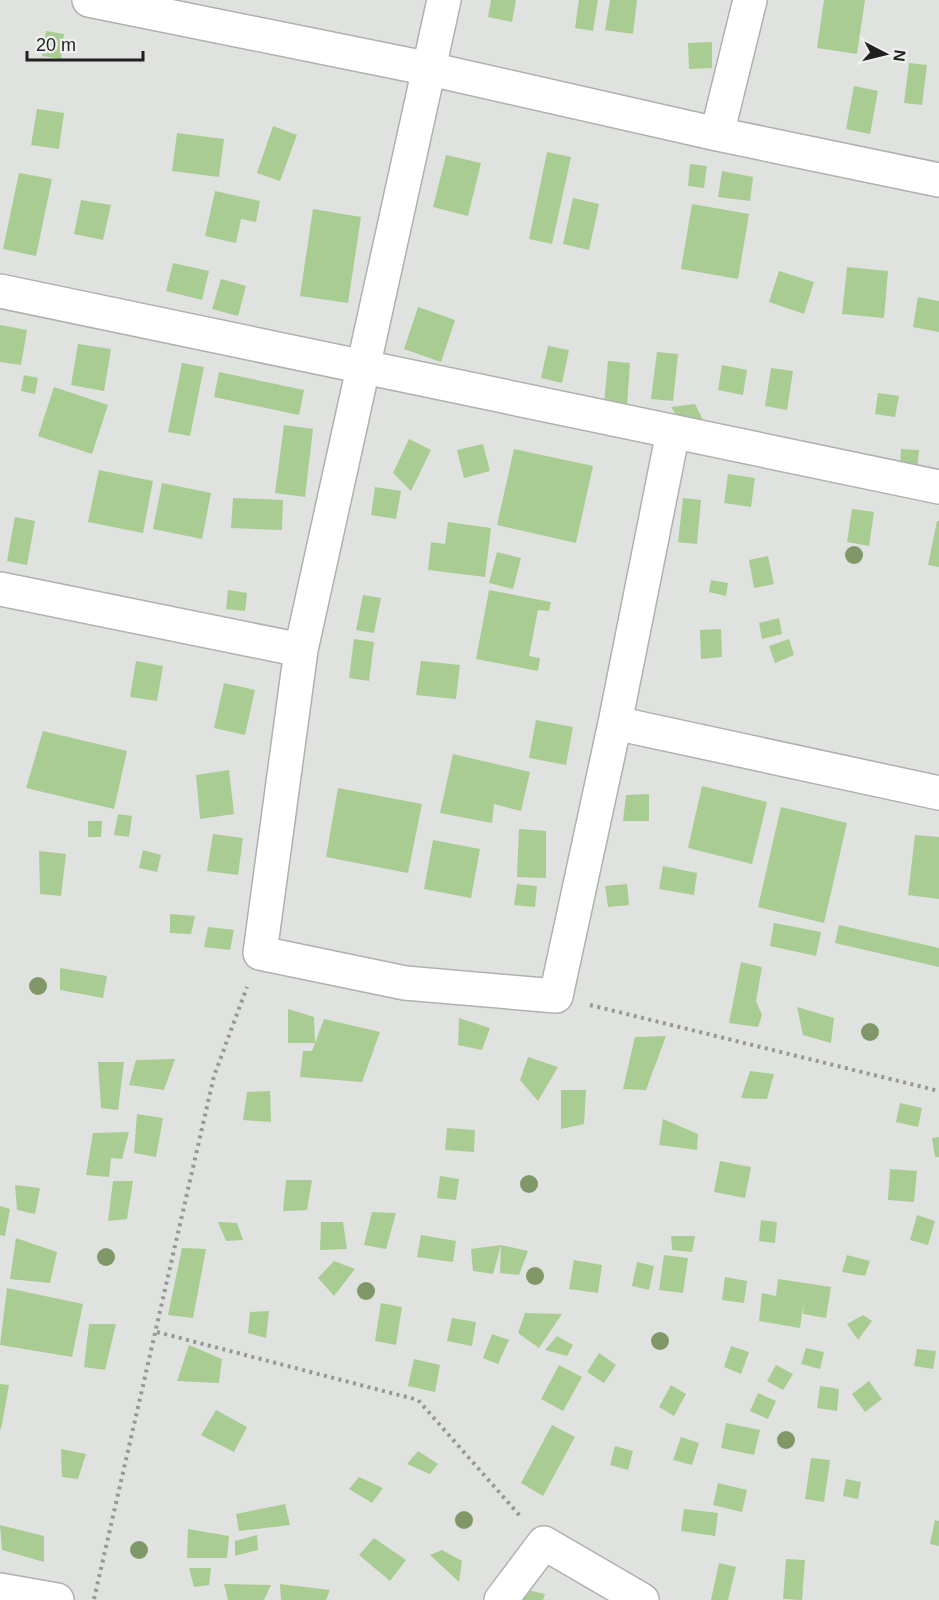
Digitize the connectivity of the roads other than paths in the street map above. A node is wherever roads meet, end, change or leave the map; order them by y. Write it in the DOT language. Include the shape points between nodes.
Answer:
graph roads {
  1 [pos="89,0"];
  2 [pos="444,0"];
  3 [pos="750,0"];
  4 [pos="430,69"];
  5 [pos="717,134"];
  6 [pos="939,180"];
  7 [pos="0,291"];
  8 [pos="362,366"];
  9 [pos="673,432"];
  10 [pos="939,487"];
  11 [pos="0,589"];
  12 [pos="301,650"];
  13 [pos="615,723"];
  14 [pos="939,793"];
  15 [pos="0,1590"];
  16 [pos="57,1600"];
  17 [pos="501,1600"];
  18 [pos="642,1600"];
  1 -- 4 [label="street"];
  2 -- 4 [label="street"];
  3 -- 5 [label="street"];
  4 -- 5 [label="street"];
  4 -- 8 [label="street"];
  5 -- 6 [label="street"];
  7 -- 8 [label="street"];
  8 -- 9 [label="street"];
  8 -- 12 [label="street"];
  9 -- 10 [label="street"];
  9 -- 13 [label="street"];
  11 -- 12 [label="street"];
  12 -- 13 [label="street" via="260,953 405,983 556,996"];
  13 -- 14 [label="street"];
  15 -- 16 [label="street"];
  17 -- 18 [label="street" via="544,1543"];
}
